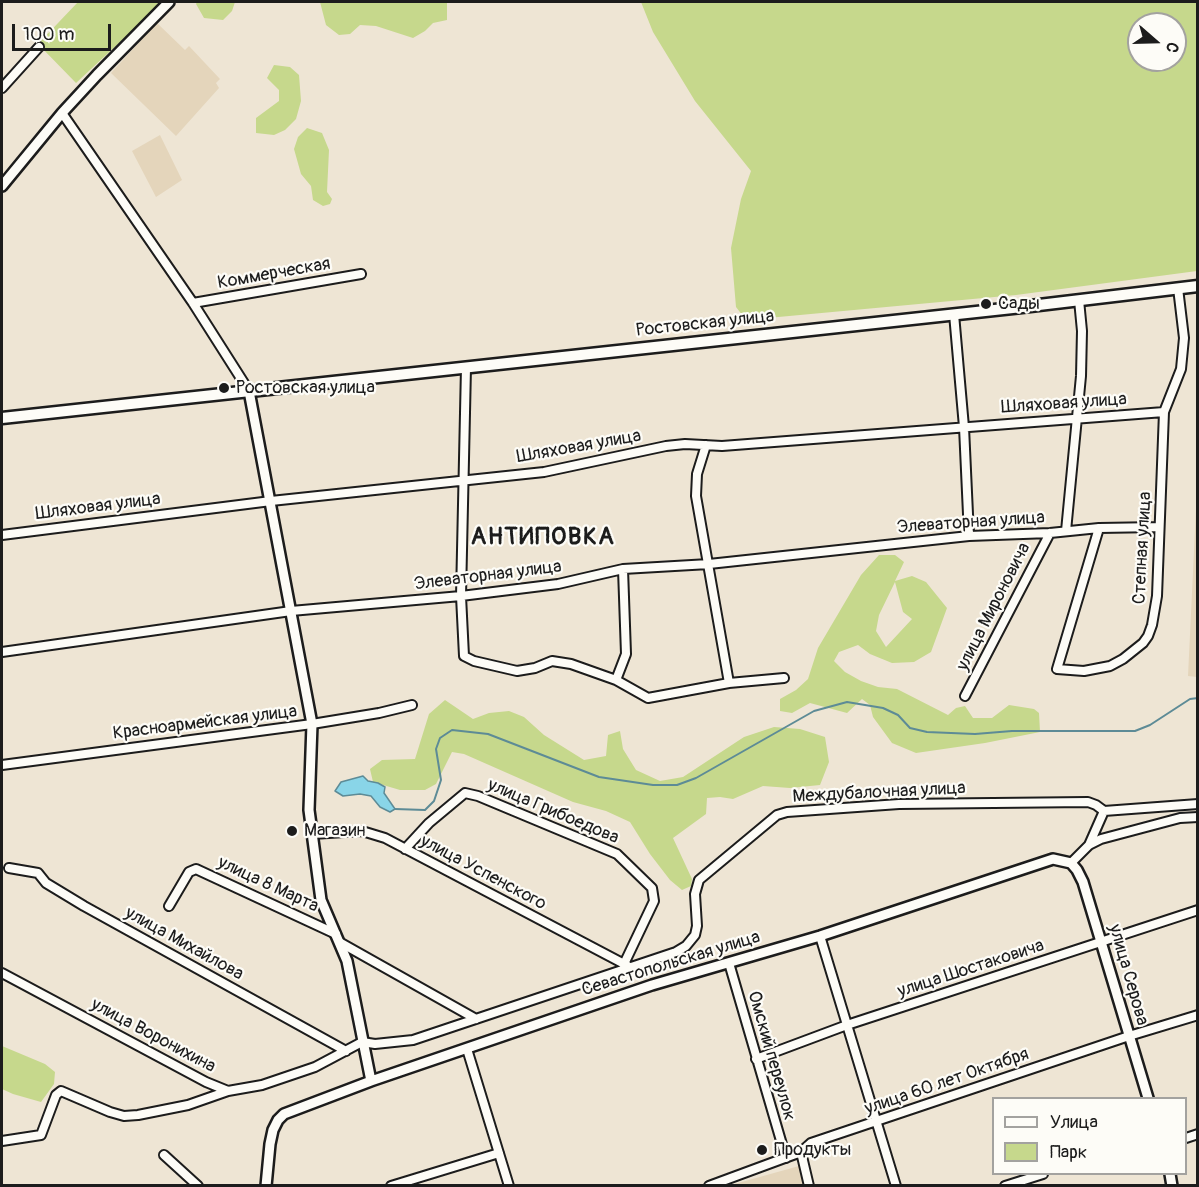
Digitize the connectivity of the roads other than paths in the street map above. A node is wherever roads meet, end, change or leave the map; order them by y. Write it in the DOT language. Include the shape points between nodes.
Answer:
graph roads {
  1 [pos="169,2"];
  2 [pos="39,47"];
  3 [pos="2,88"];
  4 [pos="62,114"];
  5 [pos="2,186"];
  6 [pos="361,274"];
  7 [pos="1197,286"];
  8 [pos="1178,288"];
  9 [pos="1079,300"];
  10 [pos="193,303"];
  11 [pos="954,314"];
  12 [pos="466,367"];
  13 [pos="249,391"];
  14 [pos="1164,412"];
  15 [pos="2,418"];
  16 [pos="1078,418"];
  17 [pos="964,427"];
  18 [pos="706,445"];
  19 [pos="463,479"];
  20 [pos="270,501"];
  21 [pos="1159,527"];
  22 [pos="1099,528"];
  23 [pos="1066,531"];
  24 [pos="1050,533"];
  25 [pos="2,535"];
  26 [pos="969,536"];
  27 [pos="709,564"];
  28 [pos="623,569"];
  29 [pos="461,596"];
  30 [pos="291,611"];
  31 [pos="2,652"];
  32 [pos="784,678"];
  33 [pos="616,680"];
  34 [pos="729,683"];
  35 [pos="965,696"];
  36 [pos="412,705"];
  37 [pos="312,724"];
  38 [pos="2,765"];
  39 [pos="1197,804"];
  40 [pos="1104,812"];
  41 [pos="1197,817"];
  42 [pos="312,834"];
  43 [pos="1089,845"];
  44 [pos="405,849"];
  45 [pos="1071,863"];
  46 [pos="9,868"];
  47 [pos="169,906"];
  48 [pos="1197,910"];
  49 [pos="820,936"];
  50 [pos="338,939"];
  51 [pos="1101,942"];
  52 [pos="729,963"];
  53 [pos="628,966"];
  54 [pos="2,973"];
  55 [pos="1197,1015"];
  56 [pos="476,1019"];
  57 [pos="847,1025"];
  58 [pos="1129,1036"];
  59 [pos="362,1042"];
  60 [pos="466,1049"];
  61 [pos="346,1051"];
  62 [pos="756,1059"];
  63 [pos="371,1081"];
  64 [pos="228,1091"];
  65 [pos="1148,1097"];
  66 [pos="876,1121"];
  67 [pos="2,1141"];
  68 [pos="801,1152"];
  69 [pos="499,1153"];
  70 [pos="164,1155"];
  71 [pos="786,1158"];
  72 [pos="1037,1175"];
  73 [pos="198,1185"];
  74 [pos="266,1185"];
  75 [pos="391,1185"];
  76 [pos="509,1185"];
  77 [pos="709,1185"];
  78 [pos="808,1185"];
  79 [pos="896,1185"];
  80 [pos="1005,1185"];
  1 -- 4 [label="street"];
  2 -- 3 [label="street"];
  4 -- 5 [label="street"];
  4 -- 10 [label="street"];
  6 -- 10 [label="street, Коммерческая"];
  7 -- 8 [label="main road, Ростовская улица"];
  8 -- 9 [label="main road, Ростовская улица"];
  8 -- 14 [label="street, Степная улица" via="1184,338 1181,369"];
  9 -- 11 [label="main road, Ростовская улица"];
  9 -- 16 [label="street" via="1082,331"];
  10 -- 13 [label="street"];
  11 -- 12 [label="main road, Ростовская улица"];
  11 -- 17 [label="street"];
  12 -- 13 [label="main road, Ростовская улица"];
  12 -- 19 [label="street"];
  13 -- 15 [label="main road, Ростовская улица"];
  13 -- 20 [label="street"];
  14 -- 16 [label="street, Шляховая улица"];
  14 -- 21 [label="street, Степная улица"];
  16 -- 17 [label="street, Шляховая улица"];
  16 -- 23 [label="street"];
  17 -- 18 [label="street, Шляховая улица"];
  17 -- 26 [label="street"];
  18 -- 19 [label="street, Шляховая улица" via="666,446 544,472"];
  18 -- 27 [label="street" via="696,496"];
  19 -- 20 [label="street, Шляховая улица"];
  19 -- 29 [label="street"];
  20 -- 25 [label="street, Шляховая улица"];
  20 -- 30 [label="street"];
  21 -- 22 [label="street, Элеваторная улица"];
  21 -- 22 [label="street, Степная улица" via="1157,596 1148,636 1110,666 1057,669"];
  22 -- 23 [label="street, Элеваторная улица"];
  23 -- 24 [label="street, Элеваторная улица"];
  24 -- 26 [label="street, Элеваторная улица"];
  24 -- 35 [label="street, улица Мироновича"];
  26 -- 27 [label="street, Элеваторная улица"];
  27 -- 28 [label="street, Элеваторная улица"];
  27 -- 34 [label="street"];
  28 -- 29 [label="street, Элеваторная улица" via="558,584"];
  28 -- 33 [label="street" via="626,654"];
  29 -- 30 [label="street, Элеваторная улица"];
  29 -- 33 [label="street" via="462,652 468,659 517,671 552,661"];
  30 -- 31 [label="street, Элеваторная улица"];
  30 -- 37 [label="street"];
  32 -- 34 [label="street"];
  33 -- 34 [label="street" via="642,696 653,698"];
  36 -- 37 [label="street, Красноармейская улица"];
  37 -- 38 [label="street, Красноармейская улица"];
  37 -- 42 [label="street"];
  39 -- 40 [label="street"];
  40 -- 43 [label="street"];
  40 -- 53 [label="street, Междубалочная улица" via="1088,802 923,804 777,815 699,880 695,894 697,926 692,941 676,952"];
  41 -- 43 [label="street" via="1180,818"];
  42 -- 44 [label="street, улица Успенского" via="362,831"];
  42 -- 50 [label="street" via="321,900"];
  43 -- 45 [label="street"];
  44 -- 53 [label="street, улица Успенского"];
  44 -- 53 [label="street, улица Грибоедова" via="465,793 617,855 652,888 654,901"];
  45 -- 49 [label="street, Севастопольская улица" via="1059,859 1043,861"];
  45 -- 51 [label="street, улица Серова" via="1083,882"];
  46 -- 61 [label="street, улица Михайлова" via="38,873 46,883 84,906"];
  47 -- 50 [label="street, улица 8 Марта" via="189,872 196,869"];
  48 -- 51 [label="street, улица Шостаковича"];
  49 -- 52 [label="street, Севастопольская улица"];
  49 -- 57 [label="street"];
  50 -- 56 [label="street, улица 8 Марта"];
  50 -- 59 [label="street" via="347,961"];
  51 -- 57 [label="street, улица Шостаковича"];
  51 -- 58 [label="street, улица Серова"];
  52 -- 60 [label="street, Севастопольская улица" via="652,985"];
  52 -- 62 [label="street, Омский переулок"];
  53 -- 56 [label="street"];
  54 -- 64 [label="street, улица Воронихина"];
  55 -- 58 [label="street, улица 60 лет Октября"];
  56 -- 59 [label="street" via="413,1040"];
  57 -- 62 [label="street, улица Шостаковича"];
  57 -- 66 [label="street"];
  58 -- 65 [label="street, улица Серова"];
  58 -- 66 [label="street, улица 60 лет Октября"];
  59 -- 61 [label="street, улица Воронихина"];
  59 -- 63 [label="street"];
  60 -- 63 [label="street, Севастопольская улица"];
  60 -- 69 [label="street"];
  61 -- 64 [label="street, улица Воронихина" via="315,1067 262,1085"];
  62 -- 71 [label="street, Омский переулок"];
  63 -- 74 [label="street, Севастопольская улица" via="284,1114 273,1130"];
  64 -- 67 [label="street" via="188,1105 124,1116 61,1091 40,1135"];
  66 -- 68 [label="street, улица 60 лет Октября" via="812,1143"];
  66 -- 79 [label="street"];
  68 -- 71 [label="street, улица 60 лет Октября"];
  68 -- 78 [label="street"];
  69 -- 75 [label="street"];
  69 -- 76 [label="street"];
  70 -- 73 [label="street"];
  71 -- 77 [label="street, улица 60 лет Октября"];
  72 -- 80 [label="street"];
}
